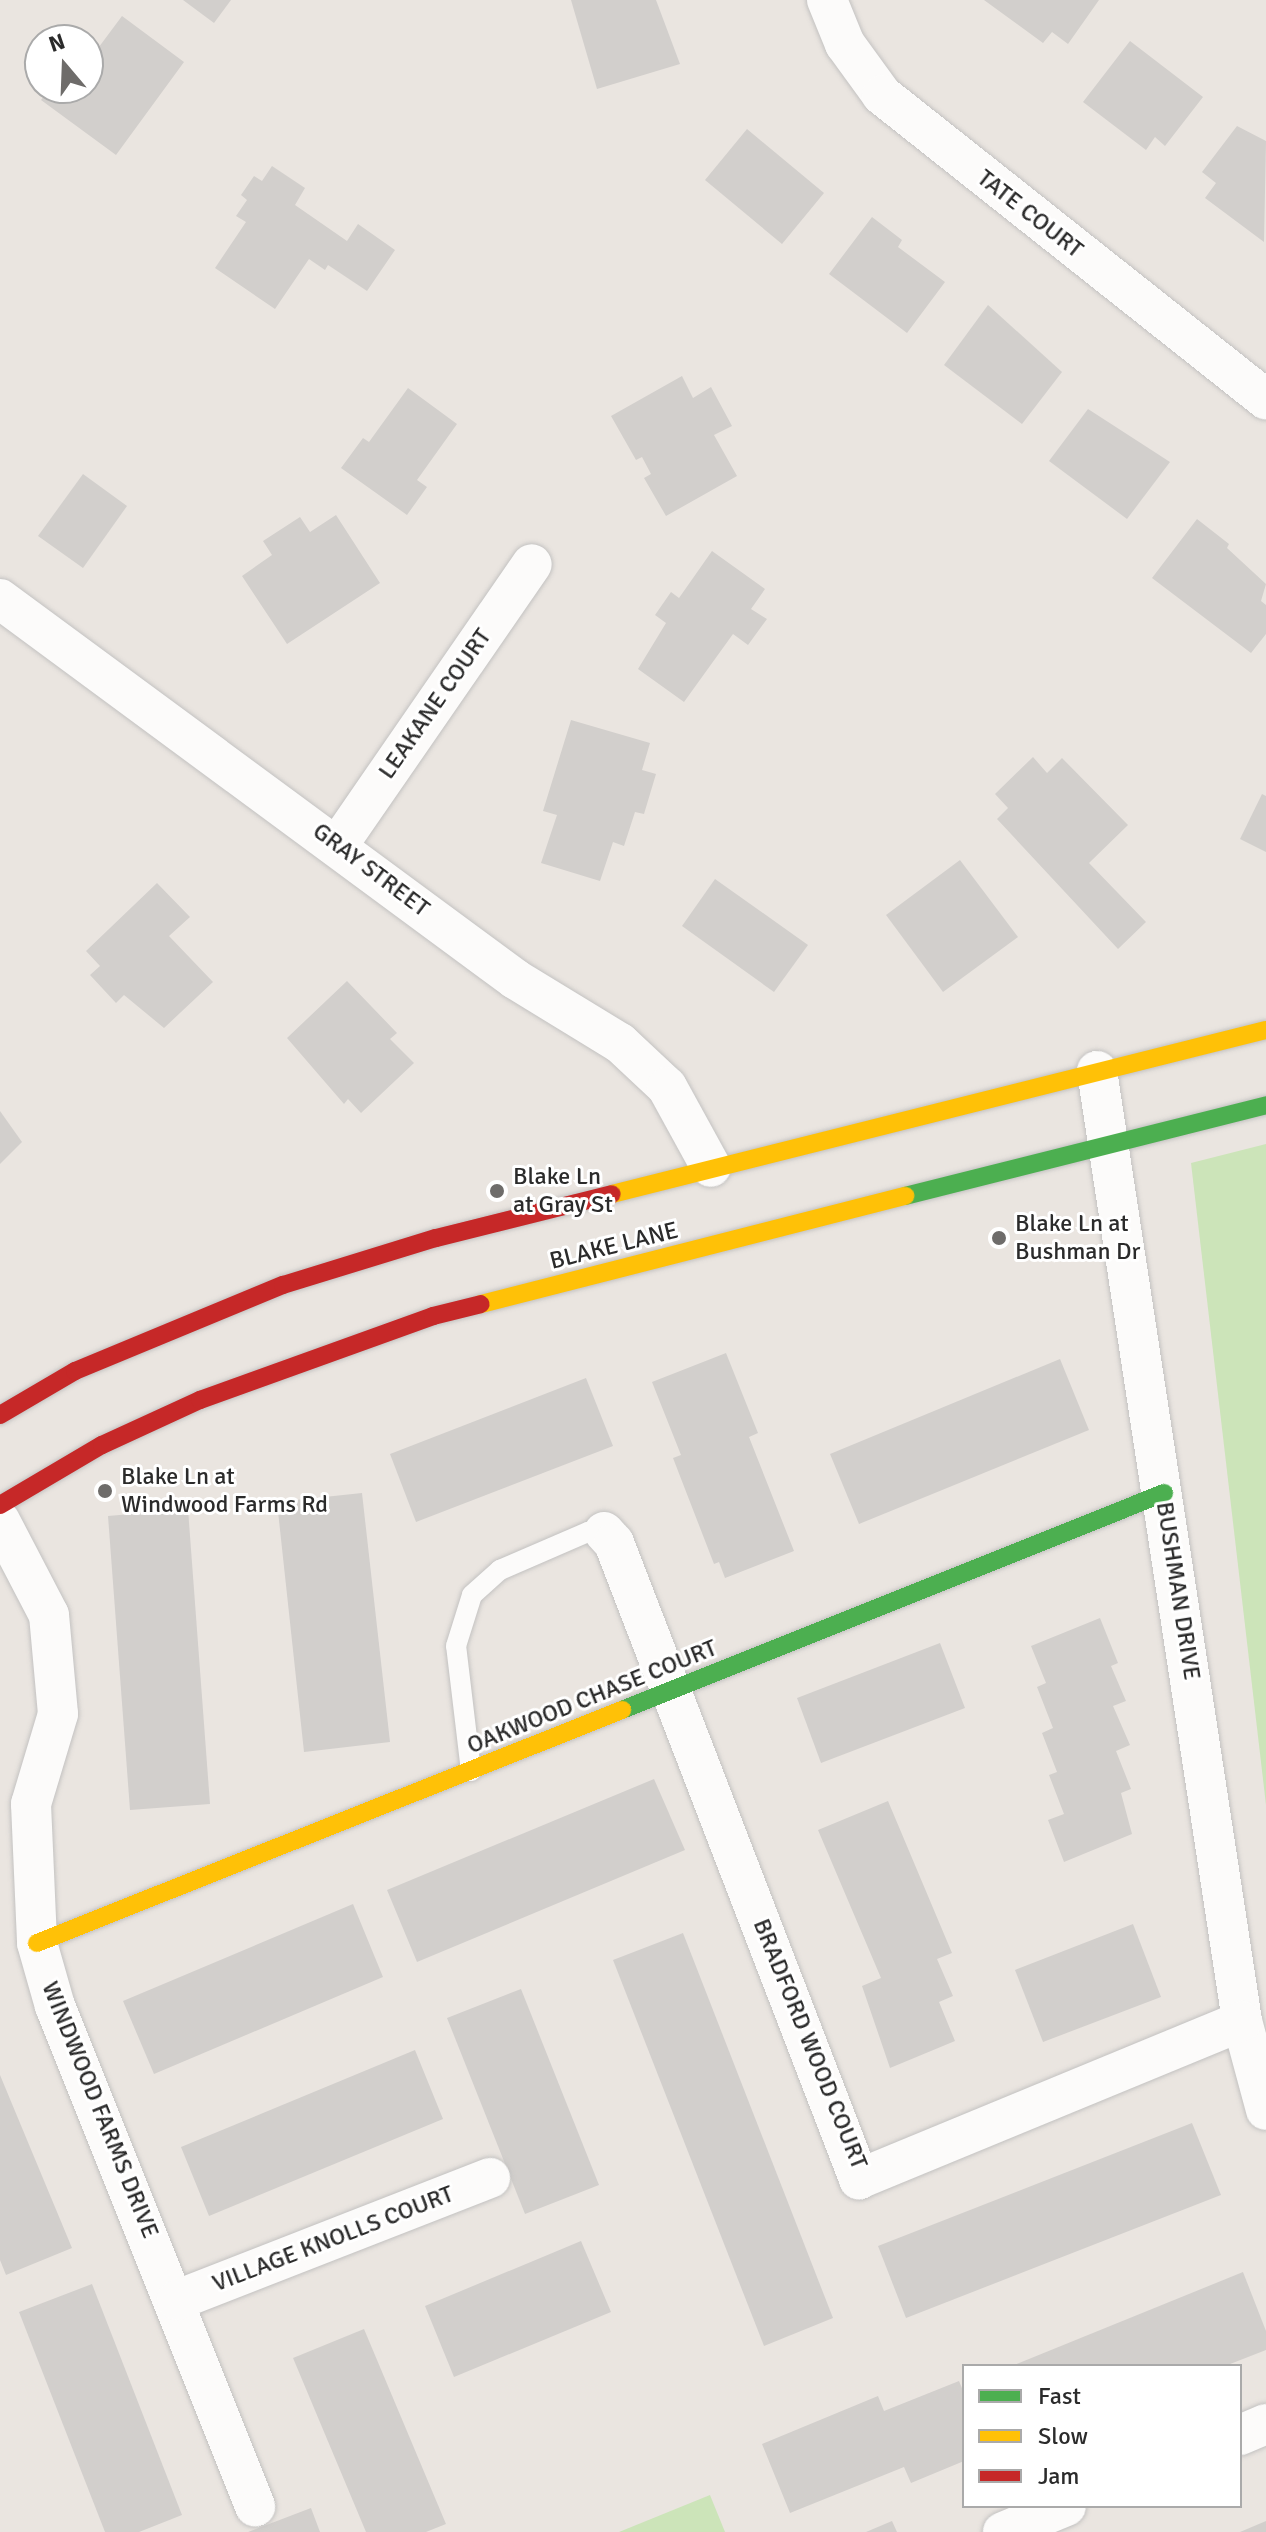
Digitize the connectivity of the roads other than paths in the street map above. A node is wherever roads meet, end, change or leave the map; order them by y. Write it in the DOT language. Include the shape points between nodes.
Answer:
graph roads {
  1 [pos="827,0"];
  2 [pos="1266,399"];
  3 [pos="532,564"];
  4 [pos="0,599"];
  5 [pos="338,845"];
  6 [pos="1266,1030"];
  7 [pos="1097,1071"];
  8 [pos="1266,1105"];
  9 [pos="1109,1145"];
  10 [pos="711,1167"];
  11 [pos="0,1415"];
  12 [pos="1164,1493"];
  13 [pos="0,1505"];
  14 [pos="0,1521"];
  15 [pos="604,1532"];
  16 [pos="671,1692"];
  17 [pos="471,1771"];
  18 [pos="37,1943"];
  19 [pos="1242,2021"];
  20 [pos="1266,2110"];
  21 [pos="490,2178"];
  22 [pos="177,2300"];
  23 [pos="1266,2424"];
  24 [pos="1242,2434"];
  25 [pos="255,2506"];
  26 [pos="1061,2508"];
  27 [pos="1003,2532"];
  1 -- 2 [label="street, TATE COURT" via="845,44 882,95"];
  3 -- 5 [label="street, LEAKANE COURT"];
  4 -- 5 [label="street, GRAY STREET"];
  5 -- 10 [label="street, GRAY STREET" via="515,979 644,1063 683,1111"];
  6 -- 7 [label="main road"];
  7 -- 9 [label="street, BUSHMAN DRIVE"];
  7 -- 10 [label="main road"];
  8 -- 9 [label="main road, BLAKE LANE"];
  9 -- 12 [label="street, BUSHMAN DRIVE"];
  9 -- 13 [label="main road, BLAKE LANE" via="433,1316 200,1400 102,1445"];
  10 -- 11 [label="main road" via="436,1238 283,1285 90,1364"];
  12 -- 16 [label="main road, OAKWOOD CHASE COURT"];
  12 -- 19 [label="street, BUSHMAN DRIVE"];
  14 -- 18 [label="street, WINDWOOD FARMS DRIVE" via="49,1615 58,1714 31,1804"];
  15 -- 16 [label="street, BRADFORD WOOD COURT" via="614,1543"];
  15 -- 17 [label="lane" via="588,1532 500,1570 472,1595 456,1646"];
  16 -- 17 [label="main road, OAKWOOD CHASE COURT"];
  16 -- 19 [label="street, BRADFORD WOOD COURT" via="859,2179"];
  17 -- 18 [label="main road, OAKWOOD CHASE COURT"];
  18 -- 22 [label="street, WINDWOOD FARMS DRIVE" via="55,2006"];
  19 -- 20 [label="street, BUSHMAN DRIVE"];
  21 -- 22 [label="street, VILLAGE KNOLLS COURT"];
  22 -- 25 [label="street, WINDWOOD FARMS DRIVE"];
  23 -- 24 [label="street"];
  26 -- 27 [label="street"];
}
